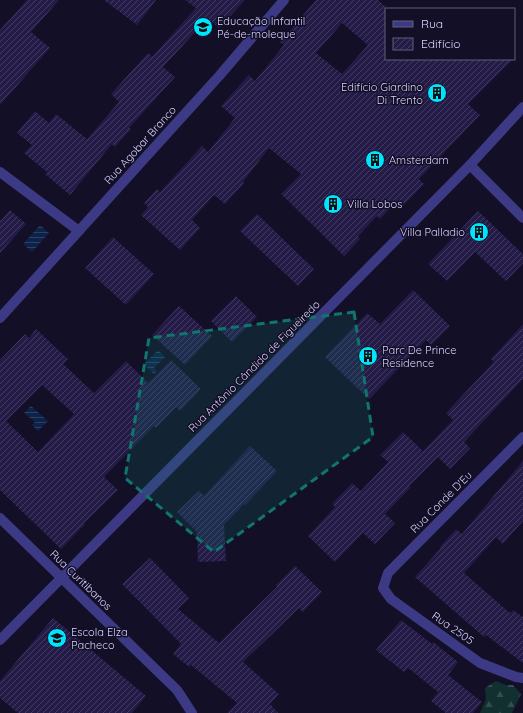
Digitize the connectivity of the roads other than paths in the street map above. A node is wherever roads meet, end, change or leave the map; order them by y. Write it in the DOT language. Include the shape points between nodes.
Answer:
graph roads {
  1 [pos="284,0"];
  2 [pos="523,106"];
  3 [pos="470,165"];
  4 [pos="0,172"];
  5 [pos="523,218"];
  6 [pos="79,231"];
  7 [pos="0,318"];
  8 [pos="523,437"];
  9 [pos="0,518"];
  10 [pos="62,578"];
  11 [pos="382,588"];
  12 [pos="0,640"];
  13 [pos="520,678"];
  14 [pos="192,713"];
  1 -- 6 [label="street, Rua Agobar Branco"];
  2 -- 3 [label="street, Rua Antônio Cândido de Figueiredo"];
  3 -- 5 [label="street"];
  3 -- 10 [label="street, Rua Antônio Cândido de Figueiredo"];
  4 -- 6 [label="street"];
  6 -- 7 [label="street, Rua Agobar Branco"];
  8 -- 11 [label="street, Rua Conde D'Eu" via="388,573"];
  9 -- 10 [label="street, Rua Curitibanos"];
  10 -- 12 [label="street, Rua Antônio Cândido de Figueiredo"];
  10 -- 14 [label="street, Rua Curitibanos" via="177,690"];
  11 -- 13 [label="street, Rua 2505" via="391,599 480,663"];
}
